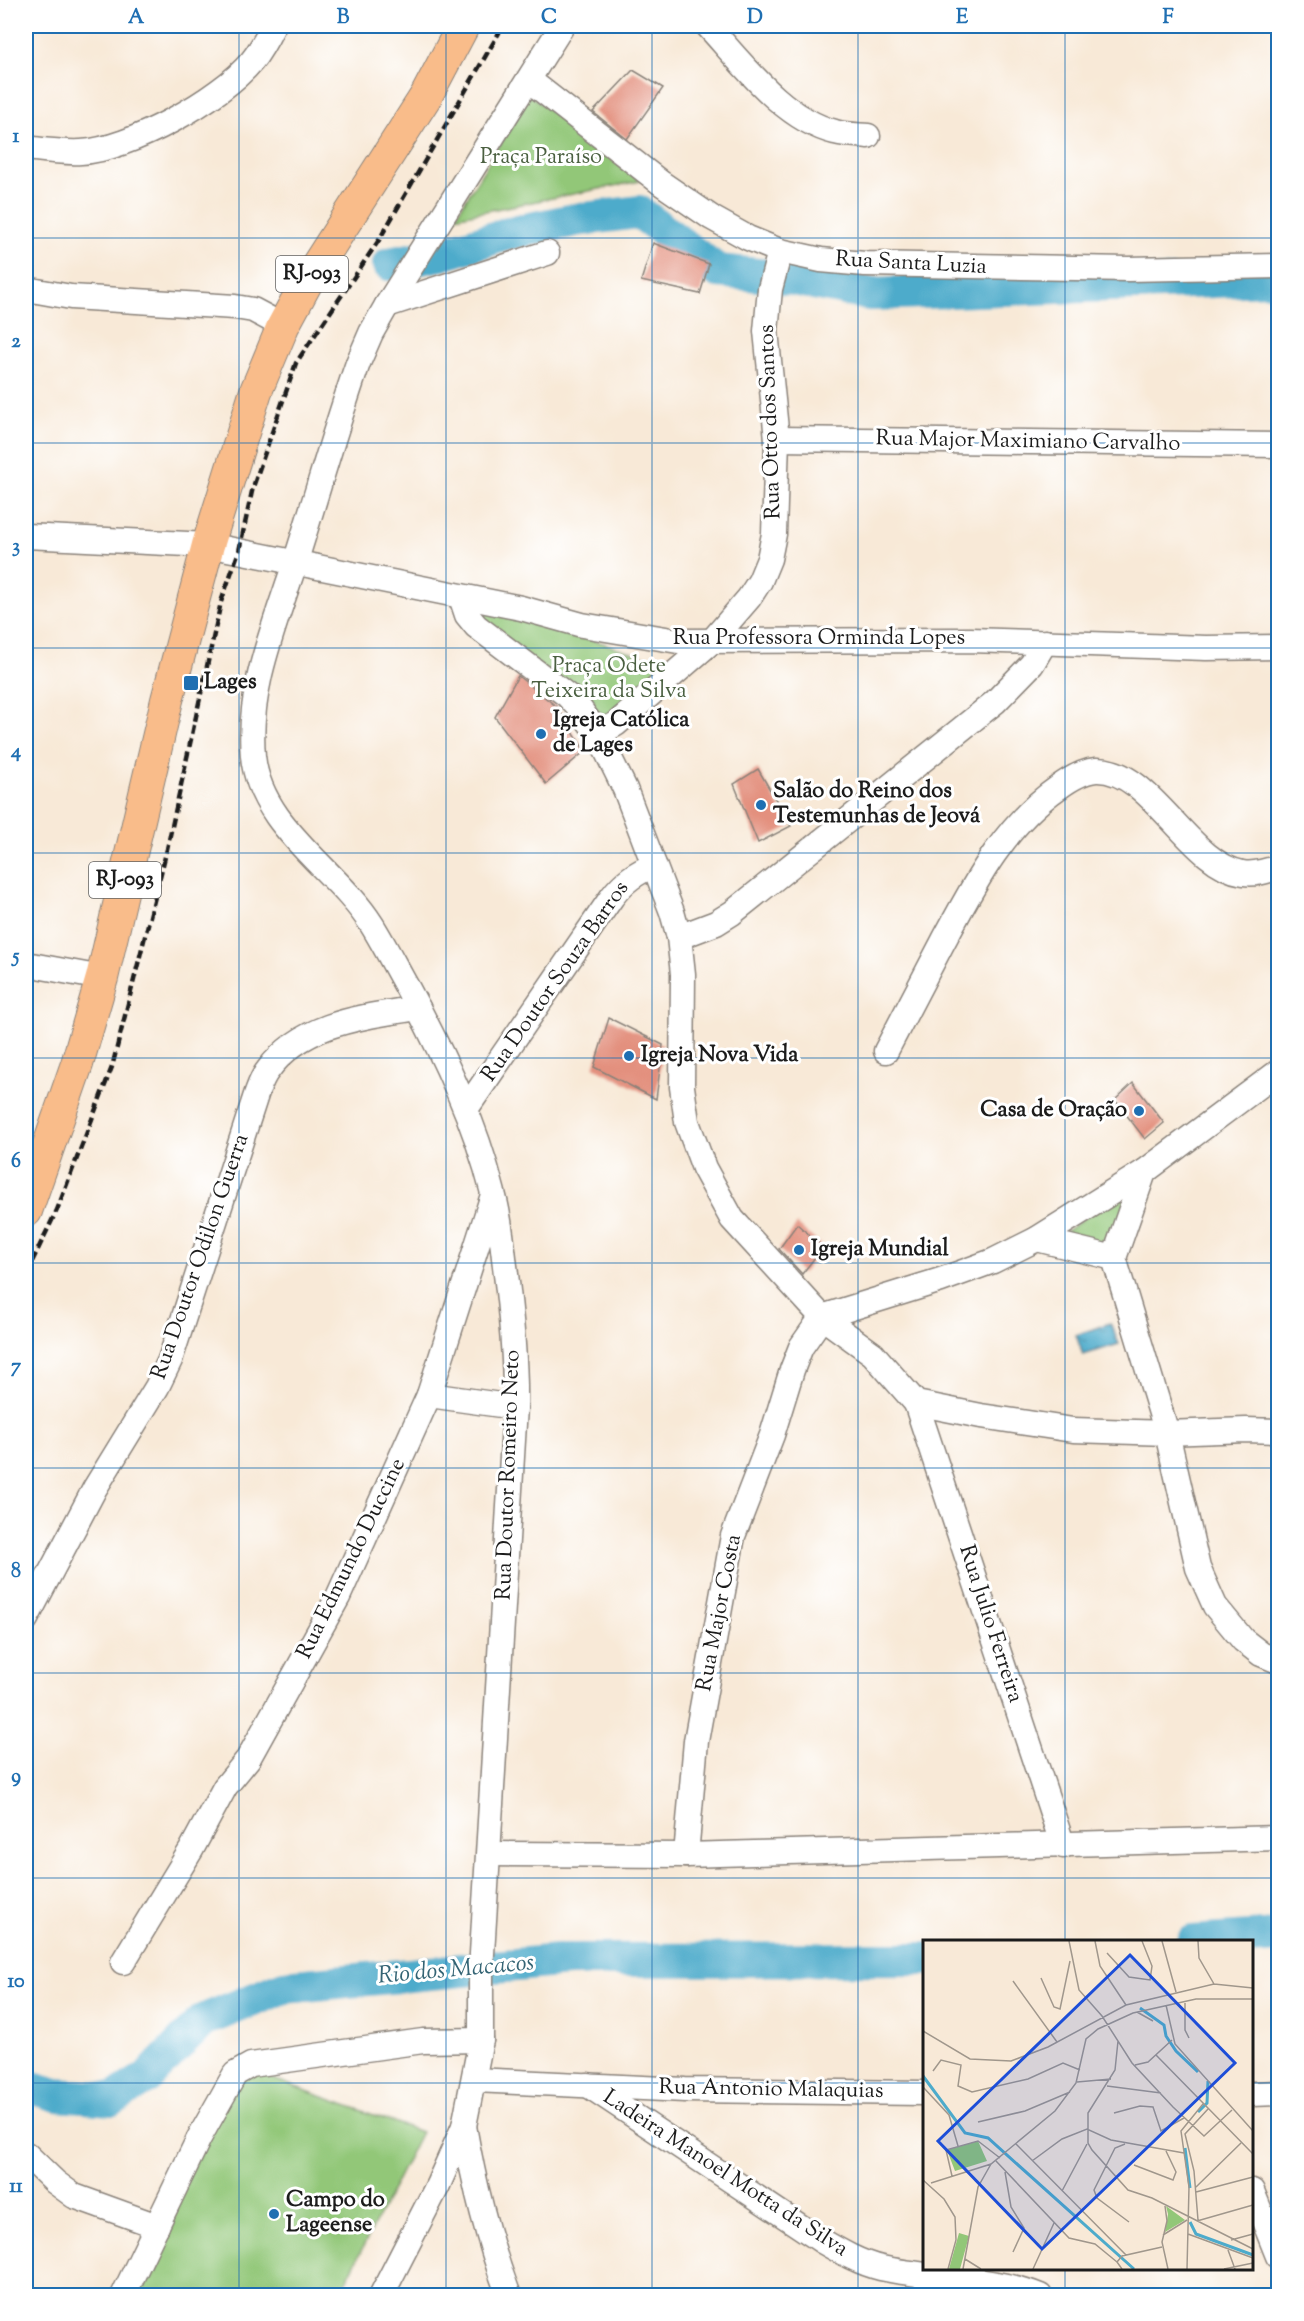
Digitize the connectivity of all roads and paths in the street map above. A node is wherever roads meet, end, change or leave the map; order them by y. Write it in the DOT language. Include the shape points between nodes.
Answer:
graph roads {
  1 [pos="273,26"];
  2 [pos="463,26"];
  3 [pos="562,26"];
  4 [pos="708,26"];
  5 [pos="529,80"];
  6 [pos="868,136"];
  7 [pos="26,148"];
  8 [pos="547,253"];
  9 [pos="778,257"];
  10 [pos="1278,266"];
  11 [pos="26,289"];
  12 [pos="387,305"];
  13 [pos="283,326"];
  14 [pos="777,439"];
  15 [pos="1278,445"];
  16 [pos="26,536"];
  17 [pos="208,545"];
  18 [pos="294,564"];
  19 [pos="462,597"];
  20 [pos="711,642"];
  21 [pos="1046,642"];
  22 [pos="1278,647"];
  23 [pos="598,734"];
  24 [pos="654,866"];
  25 [pos="1278,867"];
  26 [pos="679,937"];
  27 [pos="26,964"];
  28 [pos="102,978"];
  29 [pos="418,1008"];
  30 [pos="886,1051"];
  31 [pos="1278,1072"];
  32 [pos="466,1109"];
  33 [pos="1144,1172"];
  34 [pos="493,1193"];
  35 [pos="26,1211"];
  36 [pos="1037,1239"];
  37 [pos="1114,1258"];
  38 [pos="822,1317"];
  39 [pos="429,1395"];
  40 [pos="916,1403"];
  41 [pos="515,1407"];
  42 [pos="1278,1431"];
  43 [pos="1167,1433"];
  44 [pos="26,1619"];
  45 [pos="1278,1661"];
  46 [pos="1278,1839"];
  47 [pos="1063,1846"];
  48 [pos="490,1854"];
  49 [pos="686,1855"];
  50 [pos="123,1962"];
  51 [pos="481,2040"];
  52 [pos="474,2080"];
  53 [pos="588,2085"];
  54 [pos="923,2093"];
  55 [pos="1278,2093"];
  56 [pos="1253,2094"];
  57 [pos="464,2126"];
  58 [pos="26,2154"];
  59 [pos="1253,2196"];
  60 [pos="157,2226"];
  61 [pos="1278,2256"];
  62 [pos="123,2295"];
  63 [pos="381,2295"];
  64 [pos="509,2295"];
  65 [pos="1040,2295"];
  1 -- 7 [label="street" via="251,62 219,92 131,140 82,152"];
  2 -- 13 [label="main road, RJ-093" via="426,96 309,278"];
  3 -- 5 [label="street, Rua Doutor Romeiro Neto"];
  4 -- 6 [label="street" via="794,113 835,132"];
  5 -- 9 [label="street, Rua Santa Luzia" via="661,183"];
  5 -- 12 [label="street, Rua Doutor Romeiro Neto"];
  8 -- 12 [label="street"];
  9 -- 10 [label="street, Rua Santa Luzia" via="865,264 1128,269"];
  9 -- 14 [label="street, Rua Otto dos Santos" via="766,331"];
  11 -- 13 [label="street" via="71,297 235,307 253,310"];
  12 -- 18 [label="street, Rua Doutor Romeiro Neto" via="358,363"];
  13 -- 17 [label="main road, RJ-093" via="256,391"];
  14 -- 15 [label="street, Rua Major Maximiano Carvalho"];
  14 -- 20 [label="street, Rua Otto dos Santos" via="774,534 769,559 749,598"];
  16 -- 17 [label="street"];
  17 -- 18 [label="street"];
  17 -- 28 [label="main road, RJ-093"];
  18 -- 19 [label="street, Rua Professora Orminda Lopes"];
  18 -- 29 [label="street, Rua Doutor Romeiro Neto" via="266,649 258,690 253,745 257,779 270,808 343,886 372,924"];
  19 -- 20 [label="street, Rua Professora Orminda Lopes" via="644,637"];
  19 -- 23 [label="street" via="467,615 476,626 568,696"];
  20 -- 21 [label="street, Rua Professora Orminda Lopes"];
  20 -- 23 [label="street, Rua Otto dos Santos" via="616,724"];
  21 -- 22 [label="street, Rua Professora Orminda Lopes"];
  21 -- 26 [label="street" via="1032,664 995,702 732,912 716,923"];
  23 -- 24 [label="street" via="625,789"];
  24 -- 26 [label="street"];
  24 -- 32 [label="street, Rua Doutor Souza Barros" via="624,882 612,897"];
  25 -- 30 [label="street" via="1261,873 1241,873 1217,862 1130,781 1108,771 1086,772 1044,797 998,847 970,891"];
  26 -- 38 [label="street" via="683,974 682,1087 687,1122 704,1168 732,1219"];
  27 -- 28 [label="street"];
  28 -- 35 [label="main road, RJ-093"];
  29 -- 32 [label="street, Rua Doutor Romeiro Neto"];
  29 -- 44 [label="street, Rua Doutor Odilon Guerra" via="322,1028 300,1039 266,1072 170,1360 94,1488"];
  31 -- 33 [label="street"];
  32 -- 34 [label="street, Rua Doutor Romeiro Neto"];
  33 -- 36 [label="street"];
  33 -- 37 [label="street"];
  34 -- 39 [label="street, Rua Edmundo Duccine"];
  34 -- 41 [label="street, Rua Doutor Romeiro Neto" via="513,1320"];
  36 -- 37 [label="street"];
  36 -- 38 [label="street" via="972,1269"];
  37 -- 43 [label="street"];
  38 -- 40 [label="street" via="873,1354"];
  38 -- 49 [label="street, Rua Major Costa" via="801,1347 733,1536 696,1741"];
  39 -- 41 [label="street"];
  39 -- 50 [label="street, Rua Edmundo Duccine" via="338,1597 248,1759 225,1787"];
  40 -- 43 [label="street" via="1073,1430"];
  40 -- 47 [label="street, Rua Julio Ferreira"];
  41 -- 48 [label="street, Rua Doutor Romeiro Neto"];
  42 -- 43 [label="street"];
  43 -- 45 [label="street" via="1198,1568 1215,1606 1243,1640"];
  46 -- 47 [label="street"];
  47 -- 49 [label="street"];
  48 -- 49 [label="street"];
  48 -- 51 [label="street, Rua Doutor Romeiro Neto"];
  51 -- 52 [label="street, Rua Doutor Romeiro Neto"];
  51 -- 60 [label="street" via="423,2041 240,2069 199,2138"];
  52 -- 53 [label="street, Rua Antonio Malaquias"];
  52 -- 57 [label="street, Rua Doutor Romeiro Neto"];
  53 -- 54 [label="street, Rua Antonio Malaquias"];
  53 -- 65 [label="street, Ladeira Manoel Motta da Silva" via="852,2258 878,2268"];
  55 -- 56 [label="street"];
  57 -- 63 [label="street"];
  57 -- 64 [label="street" via="478,2196"];
  58 -- 60 [label="street" via="74,2196"];
  59 -- 61 [label="street"];
  60 -- 62 [label="street"];
}
